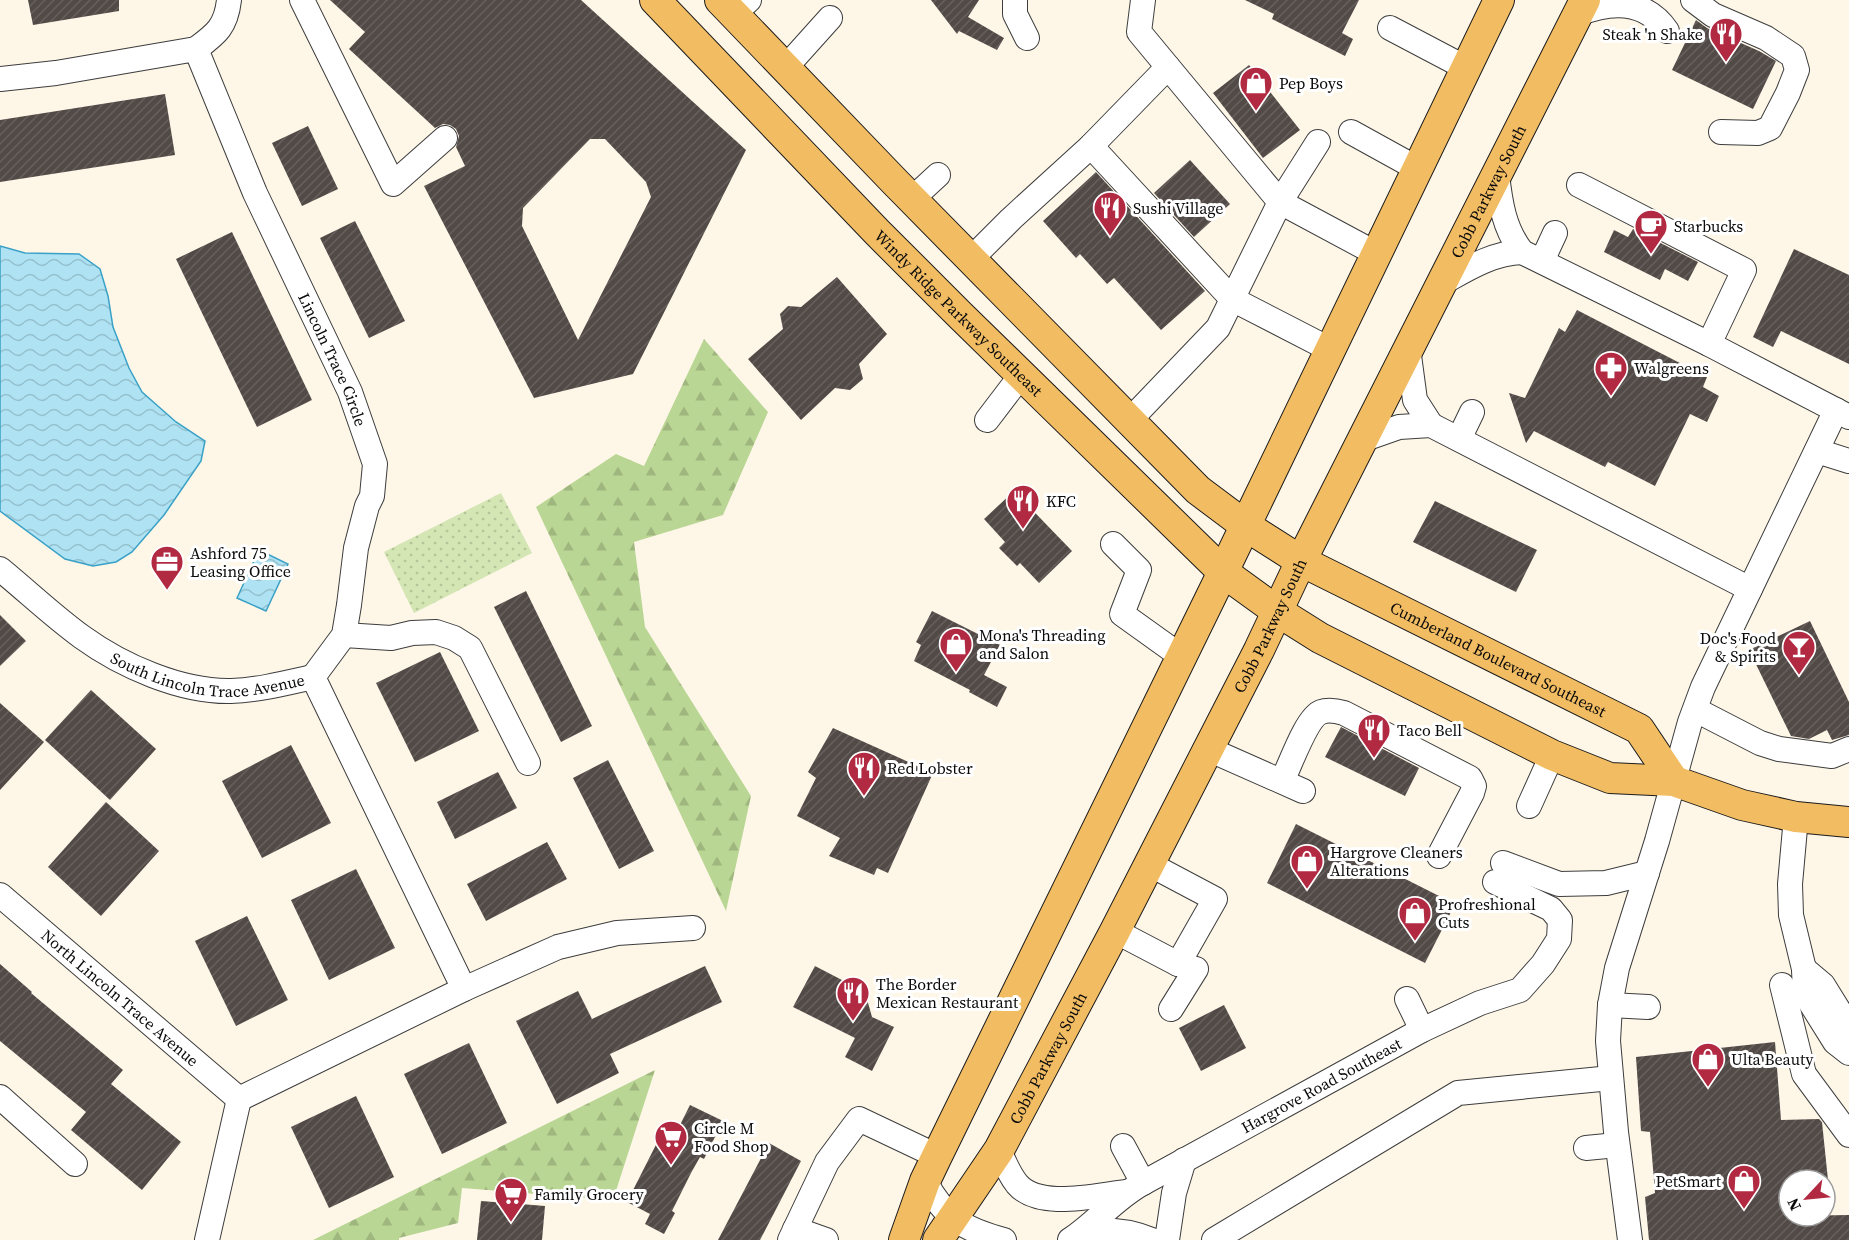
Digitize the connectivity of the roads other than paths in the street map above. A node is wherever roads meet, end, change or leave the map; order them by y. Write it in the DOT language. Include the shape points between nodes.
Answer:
graph roads {
  1 [pos="230,0"];
  2 [pos="302,0"];
  3 [pos="655,0"];
  4 [pos="1015,0"];
  5 [pos="1143,0"];
  6 [pos="1499,0"];
  7 [pos="1684,0"];
  8 [pos="1693,0"];
  9 [pos="1705,0"];
  10 [pos="734,5"];
  11 [pos="1581,7"];
  12 [pos="1734,7"];
  13 [pos="830,18"];
  14 [pos="1390,28"];
  15 [pos="1028,38"];
  16 [pos="196,49"];
  17 [pos="1168,67"];
  18 [pos="786,68"];
  19 [pos="1466,68"];
  20 [pos="0,79"];
  21 [pos="1351,132"];
  22 [pos="1721,132"];
  23 [pos="445,138"];
  24 [pos="1318,142"];
  25 [pos="1091,146"];
  26 [pos="1418,169"];
  27 [pos="1497,174"];
  28 [pos="938,175"];
  29 [pos="1579,184"];
  30 [pos="912,199"];
  31 [pos="1280,202"];
  32 [pos="1555,233"];
  33 [pos="1377,254"];
  34 [pos="1532,256"];
  35 [pos="970,260"];
  36 [pos="1442,283"];
  37 [pos="1232,299"];
  38 [pos="1709,344"];
  39 [pos="1408,348"];
  40 [pos="1331,350"];
  41 [pos="1022,374"];
  42 [pos="1472,412"];
  43 [pos="1843,413"];
  44 [pos="987,420"];
  45 [pos="1129,421"];
  46 [pos="1431,426"];
  47 [pos="1459,439"];
  48 [pos="1362,440"];
  49 [pos="1816,451"];
  50 [pos="1849,461"];
  51 [pos="1246,526"];
  52 [pos="1113,544"];
  53 [pos="1301,561"];
  54 [pos="0,569"];
  55 [pos="1223,572"];
  56 [pos="1750,589"];
  57 [pos="1277,611"];
  58 [pos="344,636"];
  59 [pos="1182,657"];
  60 [pos="313,677"];
  61 [pos="1696,710"];
  62 [pos="1208,748"];
  63 [pos="1849,749"];
  64 [pos="1552,755"];
  65 [pos="528,763"];
  66 [pos="1674,781"];
  67 [pos="1529,806"];
  68 [pos="1796,817"];
  69 [pos="1847,820"];
  70 [pos="1439,856"];
  71 [pos="1149,864"];
  72 [pos="1647,873"];
  73 [pos="0,895"];
  74 [pos="693,928"];
  75 [pos="1115,931"];
  76 [pos="1178,964"];
  77 [pos="1804,969"];
  78 [pos="464,989"];
  79 [pos="1407,999"];
  80 [pos="1610,1005"];
  81 [pos="1648,1007"];
  82 [pos="1171,1010"];
  83 [pos="1849,1027"];
  84 [pos="1422,1030"];
  85 [pos="1849,1053"];
  86 [pos="1611,1078"];
  87 [pos="0,1097"];
  88 [pos="239,1099"];
  89 [pos="1849,1135"];
  90 [pos="1617,1145"];
  91 [pos="1124,1146"];
  92 [pos="1586,1148"];
  93 [pos="999,1150"];
  94 [pos="1184,1160"];
  95 [pos="75,1164"];
  96 [pos="931,1168"];
  97 [pos="1134,1188"];
  98 [pos="945,1229"];
  99 [pos="793,1234"];
  100 [pos="1071,1237"];
  101 [pos="207,1240"];
  102 [pos="826,1240"];
  103 [pos="904,1240"];
  104 [pos="1004,1240"];
  105 [pos="1152,1240"];
  106 [pos="1167,1240"];
  107 [pos="1214,1240"];
  108 [pos="1630,1240"];
  1 -- 16 [label="street" via="216,34"];
  2 -- 23 [label="street" via="393,184"];
  3 -- 41 [label="main road, Windy Ridge Parkway Southeast" via="877,232"];
  4 -- 15 [label="street" via="1014,14"];
  5 -- 17 [label="street" via="1139,32"];
  6 -- 19 [label="main road"];
  7 -- 11 [label="street" via="1663,37 1660,18 1639,3"];
  8 -- 22 [label="street" via="1713,15 1766,38 1793,56 1797,70 1770,128 1758,133"];
  9 -- 12 [label="street"];
  10 -- 18 [label="main road"];
  11 -- 27 [label="main road, Cobb Parkway South"];
  13 -- 18 [label="street"];
  14 -- 19 [label="street"];
  16 -- 20 [label="street"];
  16 -- 58 [label="street, Lincoln Trace Circle" via="255,193 350,392 375,464 372,496 356,548"];
  17 -- 25 [label="street"];
  17 -- 31 [label="street"];
  18 -- 30 [label="main road"];
  19 -- 26 [label="main road"];
  21 -- 26 [label="street"];
  24 -- 31 [label="street"];
  25 -- 35 [label="street"];
  25 -- 37 [label="street"];
  26 -- 33 [label="main road"];
  27 -- 34 [label="street" via="1511,237"];
  27 -- 36 [label="main road, Cobb Parkway South"];
  28 -- 30 [label="street"];
  29 -- 38 [label="street" via="1744,270"];
  30 -- 35 [label="main road"];
  31 -- 33 [label="street"];
  31 -- 37 [label="street"];
  32 -- 34 [label="street"];
  33 -- 40 [label="main road"];
  34 -- 36 [label="street" via="1495,256"];
  34 -- 38 [label="street"];
  35 -- 45 [label="main road"];
  36 -- 39 [label="main road, Cobb Parkway South"];
  37 -- 40 [label="street"];
  37 -- 45 [label="street" via="1218,328"];
  38 -- 43 [label="street"];
  39 -- 46 [label="street" via="1415,400"];
  39 -- 48 [label="main road, Cobb Parkway South"];
  40 -- 51 [label="main road"];
  41 -- 44 [label="street"];
  41 -- 55 [label="main road, Windy Ridge Parkway Southeast"];
  42 -- 47 [label="street"];
  43 -- 49 [label="street"];
  45 -- 51 [label="main road" via="1198,490"];
  46 -- 47 [label="street"];
  46 -- 48 [label="street" via="1399,427"];
  47 -- 56 [label="street"];
  48 -- 53 [label="main road, Cobb Parkway South"];
  49 -- 50 [label="street"];
  49 -- 56 [label="street"];
  51 -- 53 [label="main road"];
  51 -- 55 [label="main road"];
  52 -- 59 [label="street" via="1139,570 1122,614"];
  53 -- 57 [label="main road, Cobb Parkway South"];
  53 -- 66 [label="main road, Cumberland Boulevard Southeast" via="1639,729"];
  54 -- 60 [label="street, South Lincoln Trace Avenue" via="82,637 138,669 197,689 231,691 273,687"];
  55 -- 57 [label="main road, Windy Ridge Parkway Southeast"];
  55 -- 59 [label="main road"];
  56 -- 61 [label="street"];
  57 -- 62 [label="main road, Cobb Parkway South"];
  57 -- 64 [label="main road" via="1320,638"];
  58 -- 60 [label="street, Lincoln Trace Circle"];
  58 -- 65 [label="street" via="391,638 436,632 470,648"];
  59 -- 96 [label="main road"];
  60 -- 78 [label="street, South Lincoln Trace Avenue"];
  61 -- 63 [label="street" via="1779,749 1832,756"];
  61 -- 66 [label="street"];
  62 -- 70 [label="street" via="1293,786 1308,726 1321,712 1344,713 1470,778 1472,793"];
  62 -- 71 [label="main road, Cobb Parkway South"];
  64 -- 66 [label="main road" via="1610,778"];
  64 -- 67 [label="street"];
  66 -- 68 [label="main road" via="1742,805"];
  66 -- 72 [label="street"];
  68 -- 69 [label="main road"];
  68 -- 77 [label="street" via="1791,915"];
  71 -- 75 [label="main road, Cobb Parkway South"];
  71 -- 76 [label="street" via="1215,899"];
  72 -- 80 [label="street" via="1617,968"];
  72 -- 84 [label="street, Hargrove Road Southeast" via="1606,883 1559,884 1499,873 1551,909 1560,920 1559,939 1544,964 1520,990 1480,1003"];
  73 -- 88 [label="street, North Lincoln Trace Avenue"];
  74 -- 78 [label="street" via="588,939 558,947"];
  75 -- 76 [label="street"];
  75 -- 93 [label="main road, Cobb Parkway South"];
  76 -- 82 [label="street" via="1196,969"];
  77 -- 83 [label="street" via="1823,985"];
  77 -- 85 [label="street" via="1805,994 1835,1042"];
  77 -- 89 [label="street" via="1775,990 1804,1074"];
  78 -- 88 [label="street"];
  79 -- 84 [label="street"];
  80 -- 81 [label="street"];
  80 -- 86 [label="street"];
  84 -- 94 [label="street, Hargrove Road Southeast"];
  86 -- 90 [label="street"];
  86 -- 107 [label="street" via="1458,1093"];
  87 -- 95 [label="street"];
  88 -- 101 [label="street"];
  90 -- 92 [label="street"];
  90 -- 108 [label="street"];
  91 -- 97 [label="street"];
  93 -- 97 [label="street, Hargrove Road Southeast" via="1018,1185 1038,1198"];
  93 -- 98 [label="main road, Cobb Parkway South"];
  94 -- 97 [label="street, Hargrove Road Southeast"];
  94 -- 106 [label="street"];
  96 -- 98 [label="street" via="933,1197"];
  96 -- 99 [label="street" via="859,1119 827,1161"];
  96 -- 103 [label="main road"];
  97 -- 100 [label="street, Hargrove Road Southeast"];
  98 -- 104 [label="street"];
  99 -- 102 [label="street"];
  100 -- 105 [label="street" via="1119,1230"];
}
